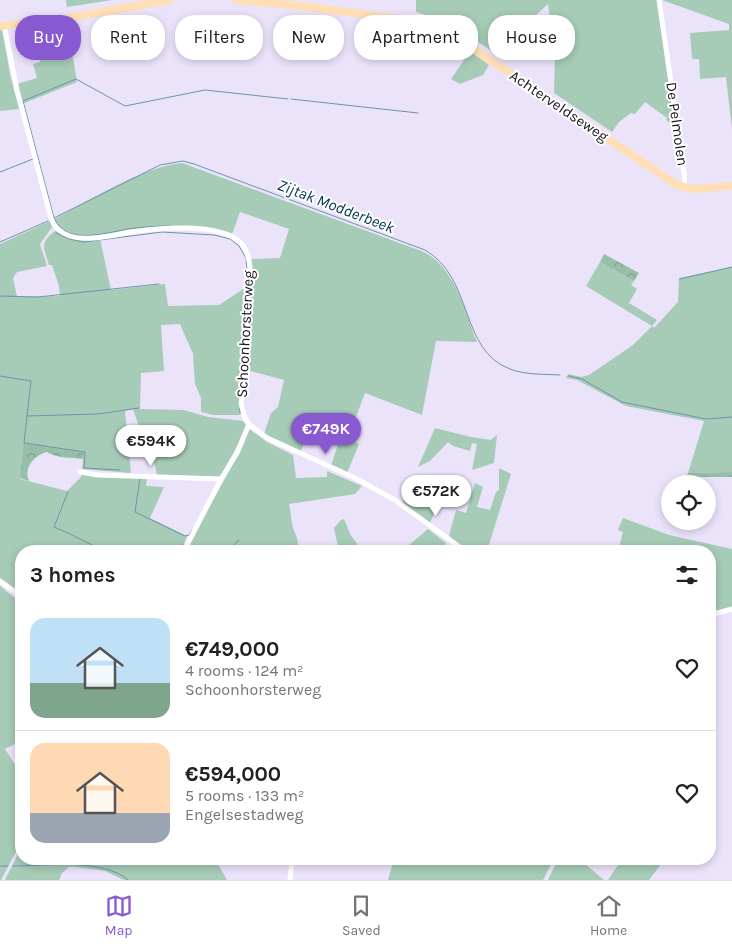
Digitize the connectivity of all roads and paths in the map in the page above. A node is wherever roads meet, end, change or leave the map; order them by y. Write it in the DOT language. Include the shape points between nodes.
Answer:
graph roads {
  1 [pos="170,0"];
  2 [pos="236,0"];
  3 [pos="659,0"];
  4 [pos="2,26"];
  5 [pos="732,186"];
  6 [pos="685,188"];
  7 [pos="249,424"];
  8 [pos="80,472"];
  9 [pos="221,479"];
  10 [pos="187,545"];
  11 [pos="457,545"];
  12 [pos="0,581"];
  13 [pos="15,592"];
  14 [pos="732,609"];
  15 [pos="716,613"];
  16 [pos="291,865"];
  17 [pos="290,880"];
  1 -- 4 [label="street"];
  2 -- 6 [label="street, Achterveldseweg" via="430,24 451,34"];
  3 -- 6 [label="street, De Pelmolen"];
  4 -- 7 [label="street, Schoonhorsterweg" via="56,227 70,237 86,238 160,229 211,231 233,237 244,247 250,274 241,404"];
  5 -- 6 [label="street"];
  7 -- 9 [label="street" via="241,446"];
  7 -- 11 [label="street" via="267,438 395,500"];
  8 -- 9 [label="street"];
  9 -- 10 [label="street"];
  12 -- 13 [label="street"];
  14 -- 15 [label="street"];
  16 -- 17 [label="street"];
}
